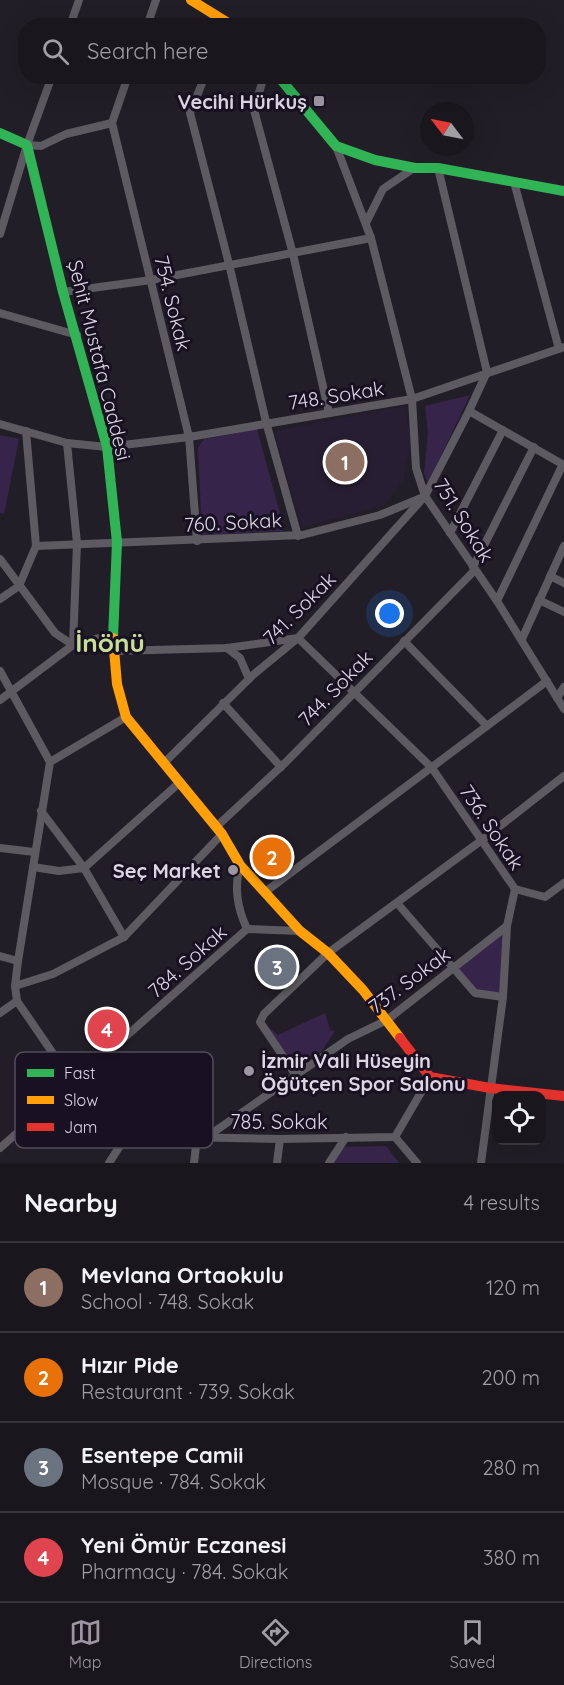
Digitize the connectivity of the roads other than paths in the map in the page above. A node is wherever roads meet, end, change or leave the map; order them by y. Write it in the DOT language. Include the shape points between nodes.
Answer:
graph roads {
  1 [pos="79,0"];
  2 [pos="156,0"];
  3 [pos="191,0"];
  4 [pos="73,18"];
  5 [pos="150,18"];
  6 [pos="220,18"];
  7 [pos="49,84"];
  8 [pos="125,84"];
  9 [pos="202,84"];
  10 [pos="262,84"];
  11 [pos="285,84"];
  12 [pos="112,123"];
  13 [pos="0,133"];
  14 [pos="27,145"];
  15 [pos="336,146"];
  16 [pos="415,168"];
  17 [pos="438,168"];
  18 [pos="514,182"];
  19 [pos="564,191"];
  20 [pos="366,223"];
  21 [pos="0,234"];
  22 [pos="371,238"];
  23 [pos="293,254"];
  24 [pos="230,264"];
  25 [pos="151,280"];
  26 [pos="63,292"];
  27 [pos="0,313"];
  28 [pos="77,335"];
  29 [pos="562,348"];
  30 [pos="487,372"];
  31 [pos="412,399"];
  32 [pos="469,411"];
  33 [pos="329,413"];
  34 [pos="266,422"];
  35 [pos="0,424"];
  36 [pos="503,430"];
  37 [pos="26,431"];
  38 [pos="189,437"];
  39 [pos="67,443"];
  40 [pos="107,447"];
  41 [pos="534,447"];
  42 [pos="563,464"];
  43 [pos="425,496"];
  44 [pos="450,533"];
  45 [pos="298,536"];
  46 [pos="197,541"];
  47 [pos="77,543"];
  48 [pos="117,543"];
  49 [pos="36,546"];
  50 [pos="564,547"];
  51 [pos="0,559"];
  52 [pos="474,568"];
  53 [pos="550,576"];
  54 [pos="564,583"];
  55 [pos="19,586"];
  56 [pos="0,599"];
  57 [pos="539,600"];
  58 [pos="497,601"];
  59 [pos="564,612"];
  60 [pos="113,634"];
  61 [pos="298,638"];
  62 [pos="522,639"];
  63 [pos="404,641"];
  64 [pos="72,645"];
  65 [pos="227,648"];
  66 [pos="114,651"];
  67 [pos="0,671"];
  68 [pos="249,679"];
  69 [pos="547,681"];
  70 [pos="564,687"];
  71 [pos="355,692"];
  72 [pos="11,694"];
  73 [pos="557,698"];
  74 [pos="0,700"];
  75 [pos="223,703"];
  76 [pos="564,709"];
  77 [pos="126,717"];
  78 [pos="487,726"];
  79 [pos="50,762"];
  80 [pos="165,762"];
  81 [pos="281,767"];
  82 [pos="432,768"];
  83 [pos="564,776"];
  84 [pos="178,783"];
  85 [pos="41,811"];
  86 [pos="219,831"];
  87 [pos="482,840"];
  88 [pos="0,848"];
  89 [pos="34,852"];
  90 [pos="240,865"];
  91 [pos="33,867"];
  92 [pos="84,868"];
  93 [pos="564,883"];
  94 [pos="515,889"];
  95 [pos="265,892"];
  96 [pos="398,903"];
  97 [pos="507,926"];
  98 [pos="247,928"];
  99 [pos="300,931"];
  100 [pos="124,937"];
  101 [pos="328,953"];
  102 [pos="0,956"];
  103 [pos="18,961"];
  104 [pos="452,968"];
  105 [pos="15,986"];
  106 [pos="503,997"];
  107 [pos="17,1001"];
  108 [pos="0,1013"];
  109 [pos="387,1020"];
  110 [pos="52,1052"];
  111 [pos="109,1052"];
  112 [pos="295,1074"];
  113 [pos="430,1077"];
  114 [pos="490,1088"];
  115 [pos="564,1096"];
  116 [pos="213,1133"];
  117 [pos="15,1135"];
  118 [pos="213,1137"];
  119 [pos="346,1137"];
  120 [pos="395,1137"];
  121 [pos="280,1138"];
  122 [pos="0,1148"];
  123 [pos="118,1148"];
  124 [pos="196,1148"];
  125 [pos="109,1163"];
  126 [pos="194,1163"];
  127 [pos="277,1163"];
  128 [pos="328,1163"];
  129 [pos="417,1163"];
  130 [pos="481,1163"];
  1 -- 4 [label="street"];
  2 -- 5 [label="street"];
  3 -- 6 [label="street"];
  7 -- 14 [label="street"];
  8 -- 12 [label="street"];
  9 -- 24 [label="street" via="190,113"];
  10 -- 23 [label="street" via="254,110"];
  11 -- 15 [label="street"];
  12 -- 14 [label="street" via="66,134 41,147"];
  12 -- 25 [label="street, 754. Sokak"];
  13 -- 14 [label="street"];
  14 -- 21 [label="street"];
  14 -- 26 [label="street, Şehit Mustafa Caddesi"];
  15 -- 16 [label="street" via="375,160"];
  15 -- 20 [label="street, 751. Sokak"];
  16 -- 17 [label="street"];
  16 -- 20 [label="street" via="383,189"];
  17 -- 18 [label="street"];
  17 -- 30 [label="street"];
  18 -- 19 [label="street"];
  18 -- 29 [label="street"];
  20 -- 22 [label="street, 751. Sokak"];
  22 -- 23 [label="street"];
  22 -- 31 [label="street, 751. Sokak"];
  23 -- 24 [label="street"];
  23 -- 33 [label="street"];
  24 -- 25 [label="street"];
  24 -- 34 [label="street"];
  25 -- 26 [label="street"];
  25 -- 38 [label="street, 754. Sokak"];
  26 -- 28 [label="street, Şehit Mustafa Caddesi"];
  27 -- 28 [label="street"];
  28 -- 40 [label="street, Şehit Mustafa Caddesi"];
  29 -- 30 [label="street, 748. Sokak"];
  30 -- 31 [label="street, 748. Sokak"];
  30 -- 32 [label="street, 741. Sokak"];
  31 -- 33 [label="street, 748. Sokak"];
  31 -- 43 [label="street, 751. Sokak" via="416,468"];
  32 -- 36 [label="street"];
  32 -- 43 [label="street, 741. Sokak"];
  33 -- 34 [label="street, 748. Sokak"];
  34 -- 38 [label="street, 748. Sokak"];
  34 -- 45 [label="street"];
  35 -- 37 [label="street, 748. Sokak"];
  36 -- 41 [label="street"];
  36 -- 44 [label="street"];
  37 -- 39 [label="street, 748. Sokak"];
  37 -- 49 [label="street"];
  38 -- 40 [label="street, 748. Sokak"];
  38 -- 46 [label="street, 754. Sokak"];
  39 -- 40 [label="street, 748. Sokak"];
  39 -- 47 [label="street"];
  40 -- 48 [label="street, Şehit Mustafa Caddesi"];
  41 -- 42 [label="street"];
  41 -- 52 [label="street, 744. Sokak"];
  42 -- 58 [label="street"];
  43 -- 44 [label="street, 751. Sokak"];
  43 -- 45 [label="street, 760. Sokak" via="380,515"];
  43 -- 61 [label="street, 741. Sokak"];
  44 -- 52 [label="street, 751. Sokak"];
  45 -- 46 [label="street, 760. Sokak"];
  46 -- 48 [label="street, 760. Sokak"];
  47 -- 48 [label="street, 760. Sokak"];
  47 -- 49 [label="street, 760. Sokak"];
  47 -- 64 [label="street"];
  48 -- 60 [label="street, Şehit Mustafa Caddesi"];
  49 -- 55 [label="street"];
  50 -- 53 [label="street"];
  51 -- 55 [label="street"];
  52 -- 58 [label="street, 751. Sokak"];
  52 -- 63 [label="street, 744. Sokak"];
  53 -- 54 [label="street"];
  53 -- 57 [label="street"];
  55 -- 56 [label="street"];
  55 -- 64 [label="street" via="55,633"];
  57 -- 59 [label="street"];
  57 -- 62 [label="street"];
  58 -- 62 [label="street, 751. Sokak"];
  60 -- 64 [label="street"];
  60 -- 66 [label="street, Şehit Mustafa Caddesi"];
  61 -- 65 [label="street"];
  61 -- 68 [label="street, 741. Sokak"];
  61 -- 71 [label="street, 736. Sokak"];
  62 -- 69 [label="street, 751. Sokak"];
  63 -- 71 [label="street, 744. Sokak"];
  63 -- 78 [label="street"];
  64 -- 72 [label="street"];
  65 -- 66 [label="street"];
  65 -- 68 [label="street" via="240,658"];
  66 -- 77 [label="street, Şehit Mustafa Caddesi"];
  67 -- 72 [label="street"];
  68 -- 75 [label="street, 741. Sokak"];
  69 -- 73 [label="street, 751. Sokak"];
  69 -- 78 [label="street"];
  70 -- 73 [label="street"];
  71 -- 81 [label="street, 744. Sokak"];
  71 -- 82 [label="street, 736. Sokak"];
  72 -- 74 [label="street"];
  72 -- 79 [label="street"];
  73 -- 76 [label="street, 751. Sokak"];
  75 -- 80 [label="street, 741. Sokak"];
  75 -- 81 [label="street"];
  77 -- 79 [label="street"];
  77 -- 80 [label="street, Şehit Mustafa Caddesi"];
  78 -- 82 [label="street"];
  79 -- 85 [label="street"];
  80 -- 84 [label="street, Şehit Mustafa Caddesi"];
  81 -- 86 [label="street, 744. Sokak"];
  82 -- 87 [label="street, 736. Sokak"];
  82 -- 95 [label="street"];
  83 -- 87 [label="street"];
  84 -- 86 [label="street, Şehit Mustafa Caddesi"];
  84 -- 92 [label="street"];
  85 -- 89 [label="street"];
  85 -- 92 [label="street"];
  86 -- 90 [label="street, Şehit Mustafa Caddesi"];
  86 -- 100 [label="street, 744. Sokak"];
  87 -- 94 [label="street, 736. Sokak"];
  87 -- 96 [label="street"];
  88 -- 89 [label="street"];
  89 -- 91 [label="street"];
  90 -- 95 [label="street, Şehit Mustafa Caddesi"];
  90 -- 98 [label="street" via="236,880 238,911"];
  91 -- 92 [label="street" via="59,871"];
  91 -- 103 [label="street"];
  92 -- 100 [label="street"];
  93 -- 94 [label="street" via="545,897"];
  94 -- 97 [label="street, 736. Sokak"];
  95 -- 99 [label="street, Şehit Mustafa Caddesi"];
  96 -- 101 [label="street"];
  96 -- 104 [label="street"];
  97 -- 104 [label="street, 737. Sokak"];
  97 -- 106 [label="street, 736. Sokak"];
  98 -- 99 [label="street, 784. Sokak"];
  98 -- 111 [label="street, 784. Sokak"];
  99 -- 101 [label="street, Şehit Mustafa Caddesi"];
  100 -- 105 [label="street, 744. Sokak" via="53,974"];
  101 -- 109 [label="street, Şehit Mustafa Caddesi"];
  101 -- 112 [label="street" via="260,1022"];
  102 -- 103 [label="street"];
  103 -- 105 [label="street"];
  104 -- 106 [label="street" via="475,993"];
  104 -- 109 [label="street, 737. Sokak"];
  105 -- 107 [label="street"];
  106 -- 114 [label="street, 736. Sokak"];
  107 -- 108 [label="street"];
  107 -- 110 [label="street"];
  109 -- 112 [label="street, 737. Sokak" via="348,1039"];
  109 -- 113 [label="street, Şehit Mustafa Caddesi"];
  112 -- 116 [label="street, 737. Sokak"];
  113 -- 114 [label="street"];
  113 -- 120 [label="street"];
  114 -- 115 [label="street"];
  114 -- 130 [label="street, 736. Sokak"];
  117 -- 122 [label="street, 784. Sokak"];
  118 -- 121 [label="street, 785. Sokak"];
  119 -- 120 [label="street, 785. Sokak"];
  119 -- 121 [label="street, 785. Sokak"];
  119 -- 128 [label="street"];
  120 -- 129 [label="street"];
  121 -- 127 [label="street"];
  123 -- 125 [label="street"];
  124 -- 126 [label="street"];
}
